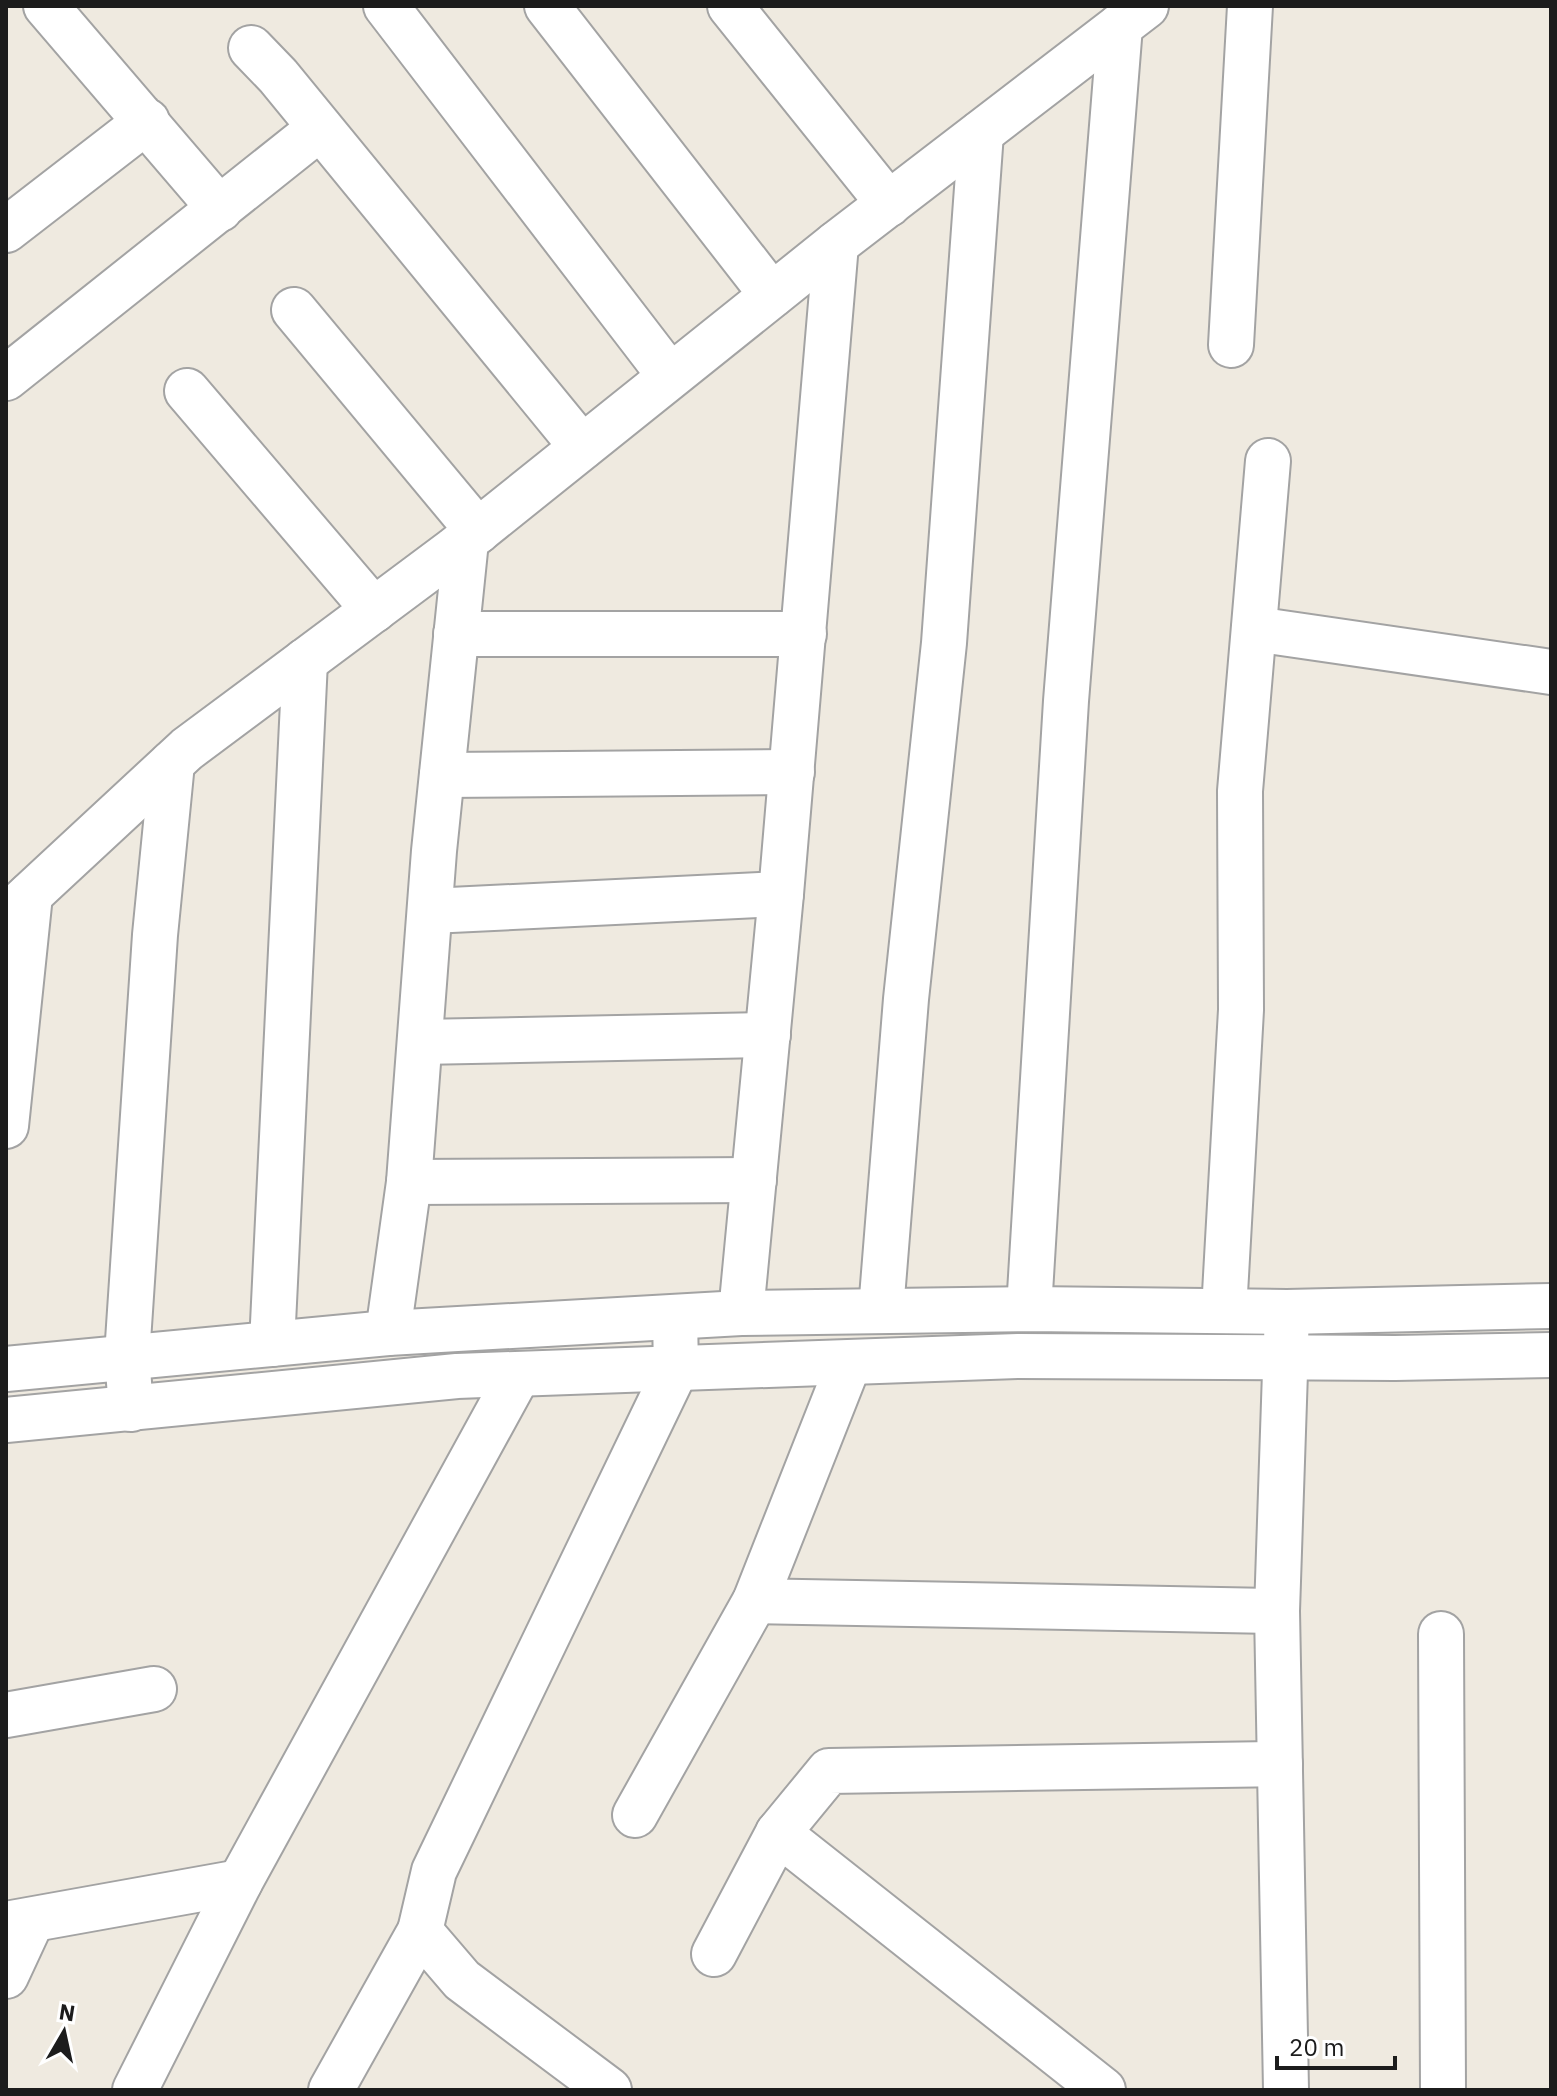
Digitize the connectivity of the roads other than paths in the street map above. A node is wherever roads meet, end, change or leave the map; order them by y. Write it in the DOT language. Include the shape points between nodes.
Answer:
graph roads {
  1 [pos="46,6"];
  2 [pos="386,6"];
  3 [pos="547,6"];
  4 [pos="730,6"];
  5 [pos="1250,6"];
  6 [pos="1133,16"];
  7 [pos="251,48"];
  8 [pos="147,121"];
  9 [pos="320,128"];
  10 [pos="981,133"];
  11 [pos="889,204"];
  12 [pos="220,209"];
  13 [pos="6,230"];
  14 [pos="836,244"];
  15 [pos="772,295"];
  16 [pos="294,310"];
  17 [pos="1231,345"];
  18 [pos="670,376"];
  19 [pos="6,378"];
  20 [pos="187,391"];
  21 [pos="582,447"];
  22 [pos="1268,461"];
  23 [pos="472,536"];
  24 [pos="374,610"];
  25 [pos="1254,629"];
  26 [pos="456,634"];
  27 [pos="804,634"];
  28 [pos="305,661"];
  29 [pos="1551,672"];
  30 [pos="172,763"];
  31 [pos="792,772"];
  32 [pos="442,775"];
  33 [pos="781,894"];
  34 [pos="18,906"];
  35 [pos="430,911"];
  36 [pos="768,1035"];
  37 [pos="420,1042"];
  38 [pos="6,1126"];
  39 [pos="754,1180"];
  40 [pos="409,1182"];
  41 [pos="1551,1306"];
  42 [pos="1029,1309"];
  43 [pos="881,1310"];
  44 [pos="1224,1311"];
  45 [pos="1287,1312"];
  46 [pos="741,1313"];
  47 [pos="675,1317"];
  48 [pos="388,1333"];
  49 [pos="272,1344"];
  50 [pos="1551,1355"];
  51 [pos="127,1356"];
  52 [pos="1287,1357"];
  53 [pos="849,1363"];
  54 [pos="6,1369"];
  55 [pos="676,1369"];
  56 [pos="518,1375"];
  57 [pos="131,1409"];
  58 [pos="6,1420"];
  59 [pos="755,1601"];
  60 [pos="1277,1611"];
  61 [pos="1441,1634"];
  62 [pos="154,1689"];
  63 [pos="6,1715"];
  64 [pos="1280,1764"];
  65 [pos="635,1815"];
  66 [pos="778,1833"];
  67 [pos="240,1882"];
  68 [pos="19,1922"];
  69 [pos="420,1931"];
  70 [pos="714,1954"];
  71 [pos="6,1976"];
  72 [pos="135,2090"];
  73 [pos="331,2090"];
  74 [pos="609,2090"];
  75 [pos="1103,2090"];
  76 [pos="1286,2090"];
  77 [pos="1443,2090"];
  1 -- 8 [label="street"];
  2 -- 18 [label="street"];
  3 -- 15 [label="street"];
  4 -- 11 [label="street"];
  5 -- 17 [label="street"];
  6 -- 10 [label="street"];
  6 -- 42 [label="street" via="1066,701"];
  7 -- 9 [label="street"];
  8 -- 12 [label="street"];
  8 -- 13 [label="street"];
  9 -- 12 [label="street"];
  9 -- 21 [label="street"];
  10 -- 11 [label="street"];
  10 -- 43 [label="street" via="944,643 906,999"];
  11 -- 14 [label="street"];
  12 -- 19 [label="street"];
  14 -- 15 [label="street"];
  14 -- 27 [label="street"];
  15 -- 18 [label="street"];
  16 -- 23 [label="street"];
  18 -- 21 [label="street"];
  20 -- 24 [label="street"];
  21 -- 23 [label="street"];
  22 -- 25 [label="street"];
  23 -- 24 [label="street"];
  23 -- 26 [label="street"];
  24 -- 28 [label="street"];
  25 -- 29 [label="street"];
  25 -- 44 [label="street" via="1240,791 1241,1010"];
  26 -- 27 [label="street"];
  26 -- 32 [label="street"];
  27 -- 31 [label="street"];
  28 -- 30 [label="street"];
  28 -- 49 [label="street"];
  30 -- 34 [label="street"];
  30 -- 51 [label="street"];
  31 -- 32 [label="street"];
  31 -- 33 [label="street"];
  32 -- 35 [label="street"];
  33 -- 35 [label="street"];
  33 -- 36 [label="street"];
  34 -- 38 [label="street"];
  35 -- 37 [label="street"];
  36 -- 37 [label="street"];
  36 -- 39 [label="street"];
  37 -- 40 [label="street"];
  39 -- 40 [label="street"];
  39 -- 46 [label="street"];
  40 -- 48 [label="street"];
  41 -- 45 [label="street"];
  42 -- 43 [label="street"];
  42 -- 44 [label="street"];
  43 -- 46 [label="street"];
  44 -- 45 [label="street"];
  45 -- 52 [label="street"];
  46 -- 47 [label="street"];
  47 -- 48 [label="street"];
  47 -- 55 [label="street"];
  48 -- 49 [label="street"];
  49 -- 51 [label="street"];
  50 -- 52 [label="street"];
  51 -- 54 [label="street"];
  51 -- 57 [label="street"];
  52 -- 53 [label="street" via="1018,1356"];
  52 -- 60 [label="street"];
  53 -- 55 [label="street"];
  53 -- 59 [label="street"];
  55 -- 56 [label="street"];
  55 -- 69 [label="street" via="434,1871"];
  56 -- 57 [label="street" via="457,1376"];
  56 -- 67 [label="street"];
  57 -- 58 [label="street"];
  59 -- 60 [label="street"];
  59 -- 65 [label="street"];
  60 -- 64 [label="street"];
  61 -- 77 [label="street"];
  62 -- 63 [label="street"];
  64 -- 66 [label="street" via="829,1771"];
  64 -- 76 [label="street"];
  66 -- 70 [label="street"];
  66 -- 75 [label="street"];
  67 -- 68 [label="street"];
  67 -- 72 [label="street"];
  68 -- 71 [label="street"];
  69 -- 73 [label="street"];
  69 -- 74 [label="street" via="462,1980"];
}
